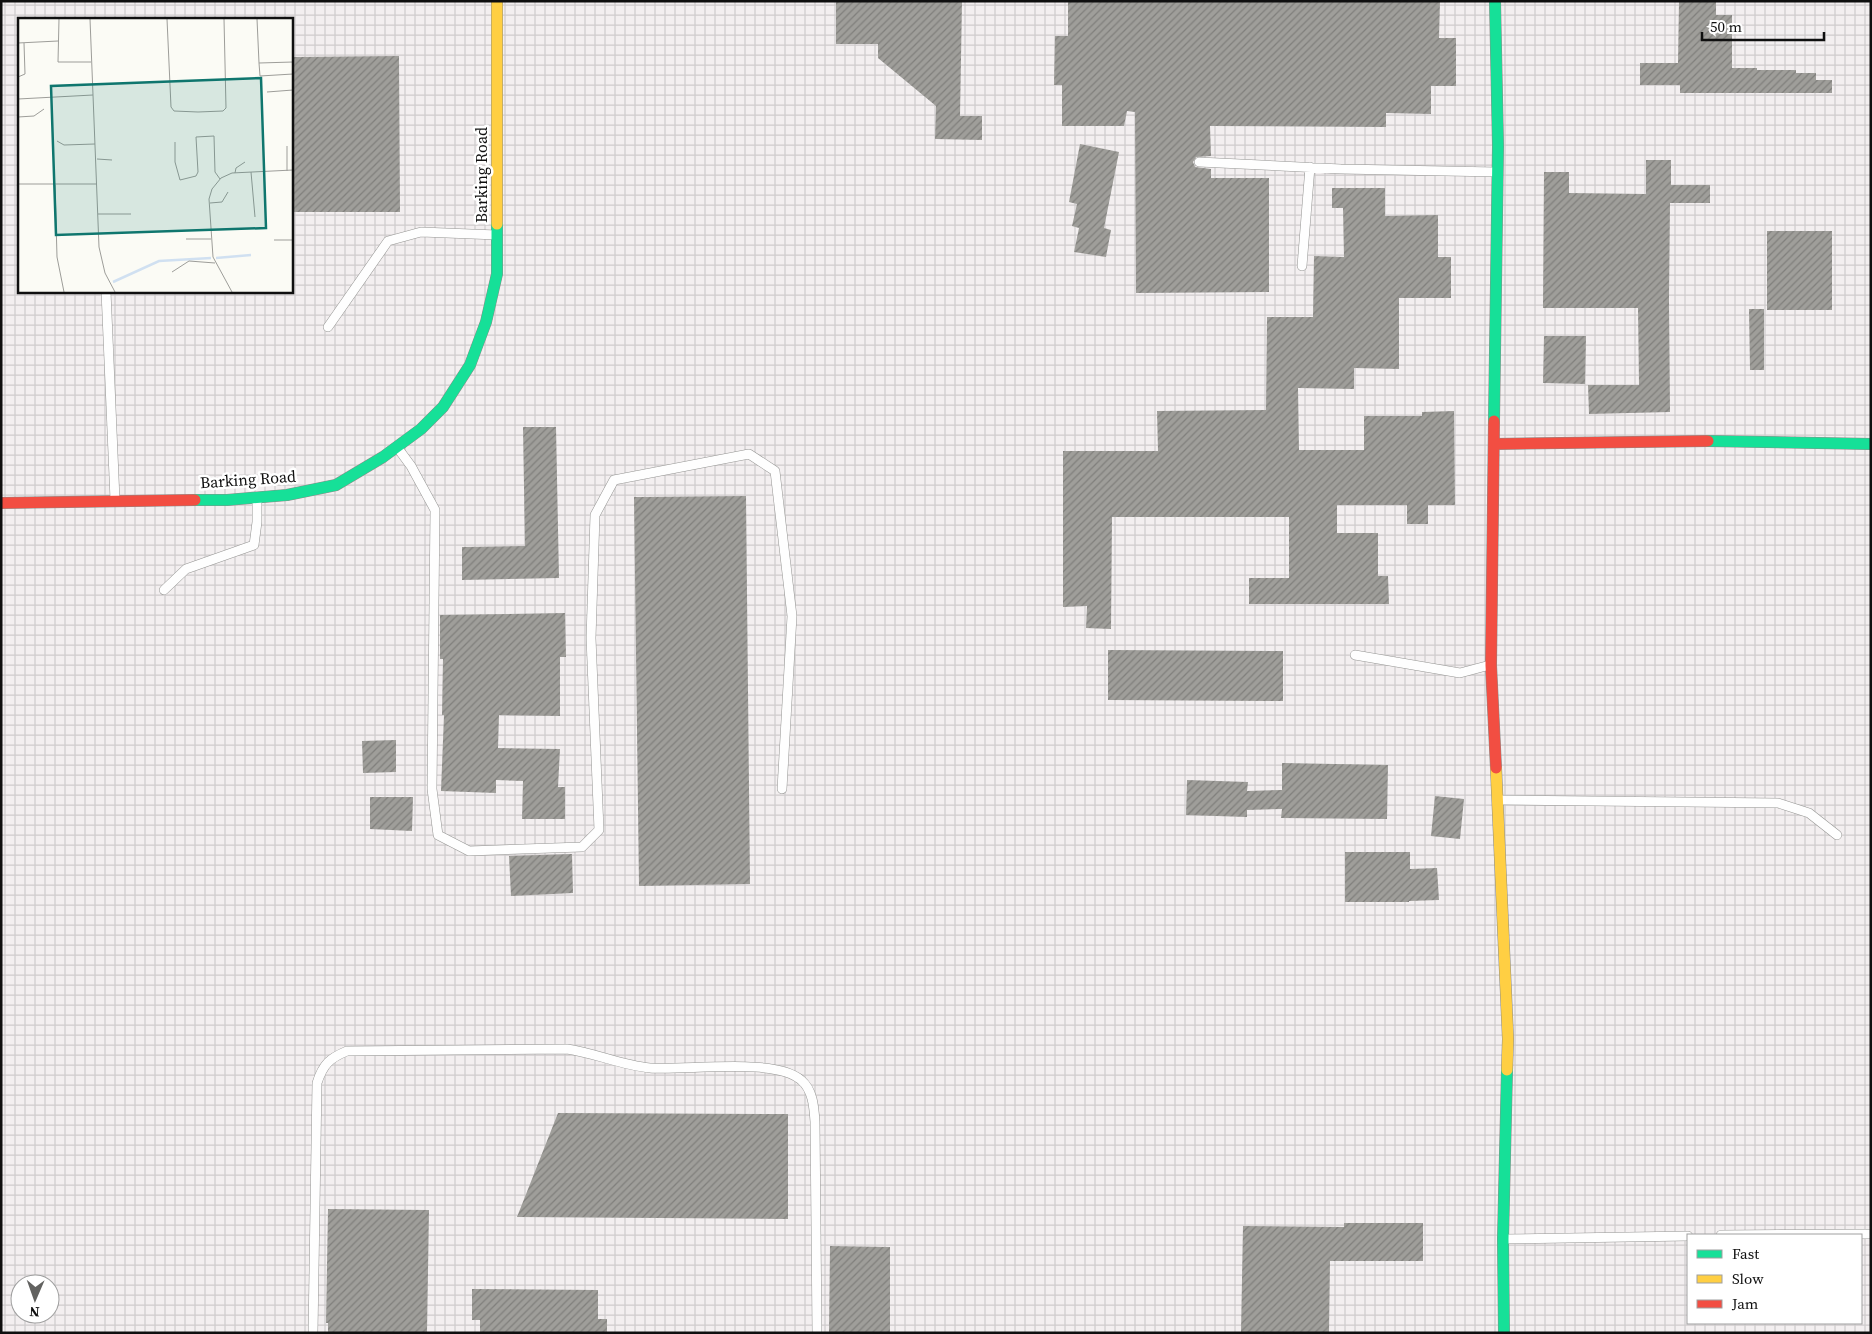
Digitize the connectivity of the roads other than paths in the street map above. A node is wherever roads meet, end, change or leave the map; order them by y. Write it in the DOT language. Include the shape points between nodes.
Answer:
graph roads {
  1 [pos="497,1"];
  2 [pos="1495,1"];
  3 [pos="1199,162"];
  4 [pos="1310,167"];
  5 [pos="1497,172"];
  6 [pos="497,235"];
  7 [pos="1302,266"];
  8 [pos="106,292"];
  9 [pos="328,327"];
  10 [pos="1494,444"];
  11 [pos="1871,444"];
  12 [pos="397,447"];
  13 [pos="257,497"];
  14 [pos="115,500"];
  15 [pos="1,503"];
  16 [pos="164,590"];
  17 [pos="1355,655"];
  18 [pos="1490,665"];
  19 [pos="782,789"];
  20 [pos="1496,800"];
  21 [pos="1836,835"];
  22 [pos="1687,1236"];
  23 [pos="1502,1239"];
  24 [pos="313,1333"];
  25 [pos="817,1333"];
  26 [pos="1504,1333"];
  1 -- 6 [label="street, Barking Road"];
  2 -- 5 [label="street"];
  3 -- 4 [label="lane"];
  4 -- 5 [label="lane"];
  4 -- 7 [label="lane"];
  5 -- 10 [label="street"];
  6 -- 9 [label="lane" via="421,232 388,241"];
  6 -- 12 [label="street, Barking Road" via="497,274 486,322 470,364 443,407"];
  8 -- 14 [label="lane"];
  10 -- 11 [label="street" via="1676,440"];
  10 -- 18 [label="street"];
  12 -- 13 [label="street, Barking Road" via="336,485 287,495"];
  12 -- 19 [label="lane" via="435,510 432,789 438,835 469,850 582,847 598,830 592,638 595,515 614,480 749,454 774,471 792,616"];
  13 -- 14 [label="street, Barking Road"];
  13 -- 16 [label="lane" via="254,545 186,568"];
  14 -- 15 [label="street, Barking Road"];
  17 -- 18 [label="lane" via="1460,673"];
  18 -- 20 [label="street"];
  20 -- 21 [label="lane" via="1778,803 1809,812"];
  20 -- 23 [label="street" via="1508,1038"];
  22 -- 23 [label="lane"];
  23 -- 26 [label="street"];
  24 -- 25 [label="lane" via="317,1082 327,1062 348,1051 568,1049 633,1066 763,1067 788,1072 800,1079 814,1105"];
}
